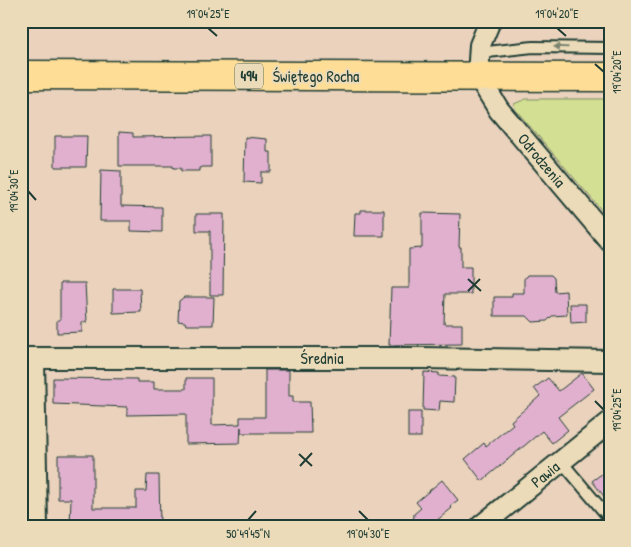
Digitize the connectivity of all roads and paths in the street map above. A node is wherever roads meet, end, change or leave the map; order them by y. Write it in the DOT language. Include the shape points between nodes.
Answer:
graph roads {
  1 [pos="490,21"];
  2 [pos="610,48"];
  3 [pos="478,64"];
  4 [pos="21,75"];
  5 [pos="610,77"];
  6 [pos="610,241"];
  7 [pos="28,358"];
  8 [pos="610,361"];
  9 [pos="610,422"];
  10 [pos="561,462"];
  11 [pos="610,519"];
  12 [pos="37,526"];
  13 [pos="481,526"];
  1 -- 3 [label="street" via="484,31"];
  2 -- 3 [label="lane, one-way" via="533,47"];
  3 -- 4 [label="main road, Świętego Rocha / 494"];
  3 -- 5 [label="main road, Świętego Rocha / 494"];
  3 -- 6 [label="street, Odrodzenia" via="499,110"];
  7 -- 8 [label="street, Średnia"];
  7 -- 12 [label="street, Średnia"];
  9 -- 10 [label="street, Pawia"];
  10 -- 11 [label="lane"];
  10 -- 13 [label="street, Pawia"];
}
